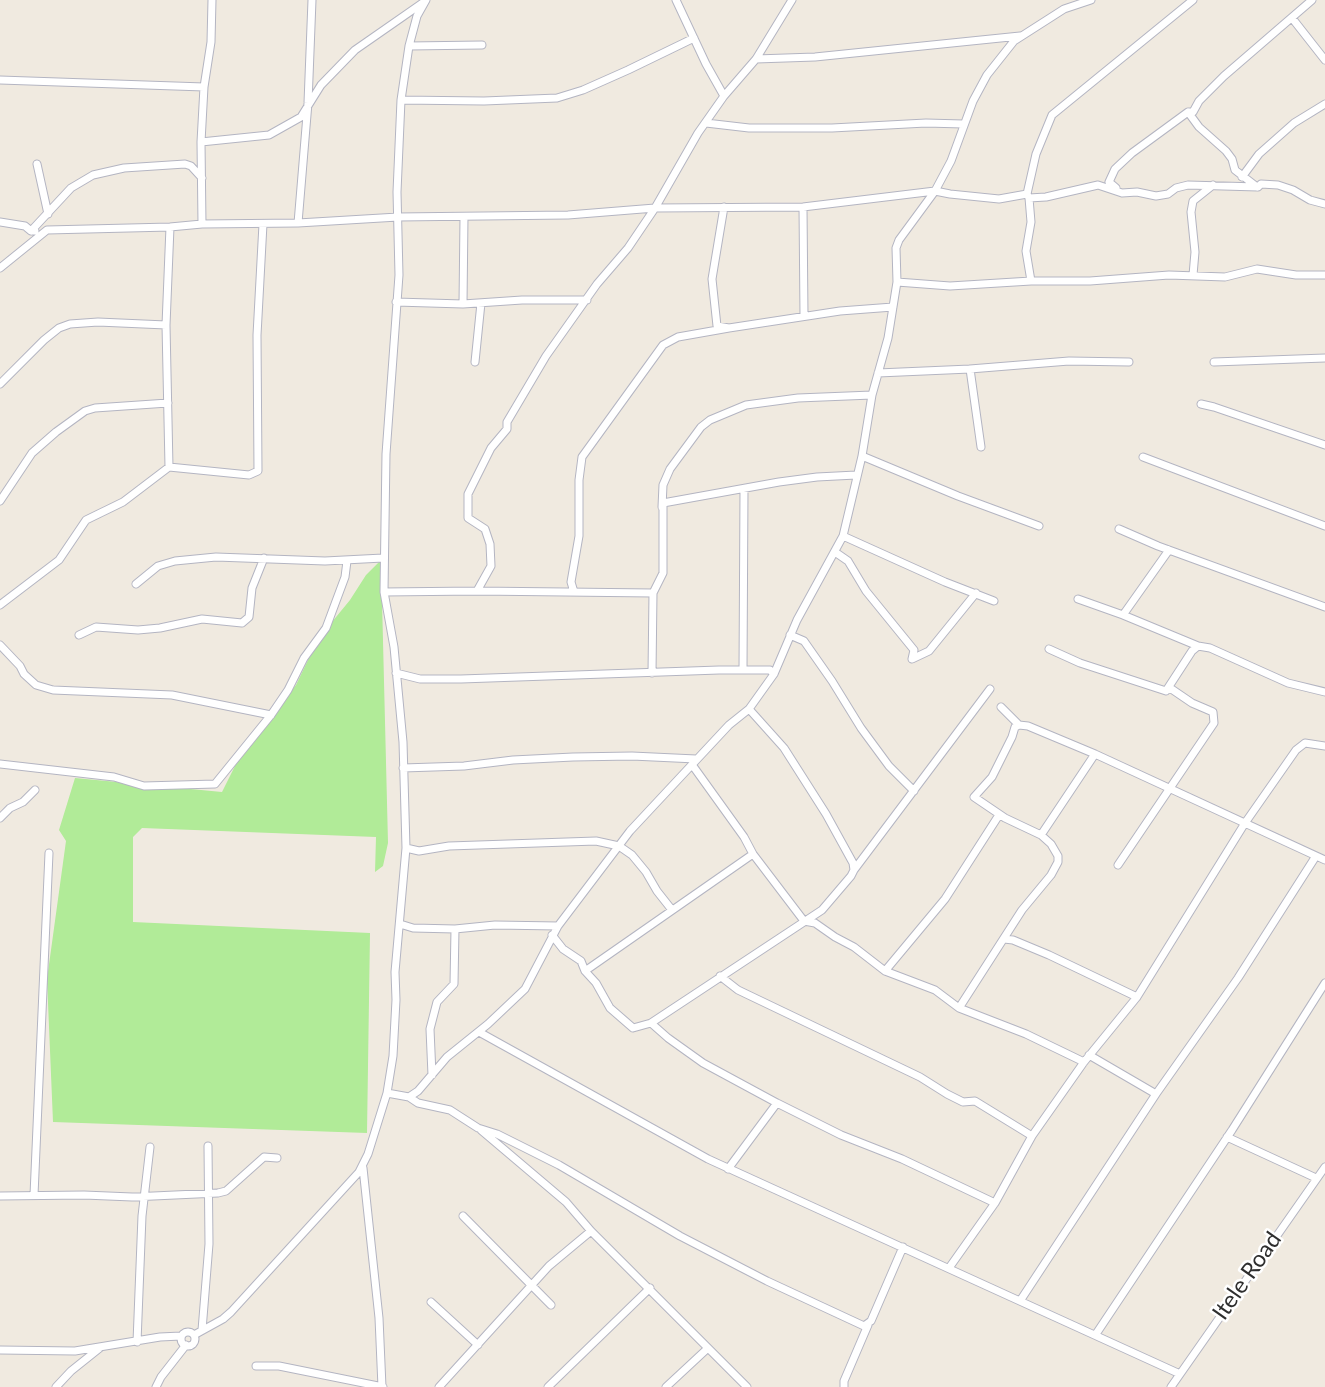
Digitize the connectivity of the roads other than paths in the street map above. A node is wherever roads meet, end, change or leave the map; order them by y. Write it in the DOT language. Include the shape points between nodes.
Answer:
graph roads {
  1 [pos="212,0"];
  2 [pos="312,0"];
  3 [pos="689,0"];
  4 [pos="792,0"];
  5 [pos="1058,0"];
  6 [pos="1091,0"];
  7 [pos="1193,0"];
  8 [pos="1311,0"];
  9 [pos="426,1"];
  10 [pos="677,2"];
  11 [pos="1064,9"];
  12 [pos="417,16"];
  13 [pos="402,18"];
  14 [pos="1292,18"];
  15 [pos="1021,36"];
  16 [pos="694,38"];
  17 [pos="482,45"];
  18 [pos="409,46"];
  19 [pos="756,59"];
  20 [pos="1325,60"];
  21 [pos="0,80"];
  22 [pos="204,86"];
  23 [pos="724,96"];
  24 [pos="401,100"];
  25 [pos="308,103"];
  26 [pos="1325,104"];
  27 [pos="1188,112"];
  28 [pos="706,123"];
  29 [pos="964,124"];
  30 [pos="201,142"];
  31 [pos="37,164"];
  32 [pos="1242,177"];
  33 [pos="202,178"];
  34 [pos="1109,182"];
  35 [pos="1098,185"];
  36 [pos="1213,185"];
  37 [pos="1258,187"];
  38 [pos="935,191"];
  39 [pos="1122,193"];
  40 [pos="1028,196"];
  41 [pos="1325,204"];
  42 [pos="724,207"];
  43 [pos="803,207"];
  44 [pos="655,208"];
  45 [pos="48,215"];
  46 [pos="398,217"];
  47 [pos="464,218"];
  48 [pos="0,222"];
  49 [pos="298,223"];
  50 [pos="202,224"];
  51 [pos="262,224"];
  52 [pos="170,227"];
  53 [pos="47,230"];
  54 [pos="31,231"];
  55 [pos="0,268"];
  56 [pos="1193,275"];
  57 [pos="1325,275"];
  58 [pos="1031,281"];
  59 [pos="897,282"];
  60 [pos="587,300"];
  61 [pos="396,302"];
  62 [pos="481,303"];
  63 [pos="463,304"];
  64 [pos="893,307"];
  65 [pos="804,316"];
  66 [pos="166,325"];
  67 [pos="729,328"];
  68 [pos="1325,358"];
  69 [pos="475,362"];
  70 [pos="1129,362"];
  71 [pos="1214,362"];
  72 [pos="970,369"];
  73 [pos="878,373"];
  74 [pos="0,384"];
  75 [pos="872,395"];
  76 [pos="167,403"];
  77 [pos="1201,404"];
  78 [pos="1325,444"];
  79 [pos="981,447"];
  80 [pos="862,456"];
  81 [pos="1143,457"];
  82 [pos="169,467"];
  83 [pos="856,475"];
  84 [pos="744,490"];
  85 [pos="0,501"];
  86 [pos="662,511"];
  87 [pos="1039,526"];
  88 [pos="1325,526"];
  89 [pos="1119,529"];
  90 [pos="843,537"];
  91 [pos="1169,550"];
  92 [pos="835,552"];
  93 [pos="264,558"];
  94 [pos="383,558"];
  95 [pos="347,561"];
  96 [pos="136,584"];
  97 [pos="477,590"];
  98 [pos="384,592"];
  99 [pos="574,592"];
  100 [pos="653,593"];
  101 [pos="976,593"];
  102 [pos="1079,598"];
  103 [pos="994,601"];
  104 [pos="0,605"];
  105 [pos="1325,607"];
  106 [pos="1123,614"];
  107 [pos="79,635"];
  108 [pos="790,635"];
  109 [pos="0,645"];
  110 [pos="1198,646"];
  111 [pos="1049,649"];
  112 [pos="743,670"];
  113 [pos="396,673"];
  114 [pos="652,673"];
  115 [pos="774,674"];
  116 [pos="990,688"];
  117 [pos="1170,688"];
  118 [pos="1325,692"];
  119 [pos="1001,707"];
  120 [pos="749,709"];
  121 [pos="271,715"];
  122 [pos="1019,725"];
  123 [pos="1324,744"];
  124 [pos="1094,754"];
  125 [pos="694,763"];
  126 [pos="0,764"];
  127 [pos="404,768"];
  128 [pos="1169,788"];
  129 [pos="35,790"];
  130 [pos="914,791"];
  131 [pos="999,815"];
  132 [pos="0,818"];
  133 [pos="1245,823"];
  134 [pos="1041,835"];
  135 [pos="619,846"];
  136 [pos="405,848"];
  137 [pos="49,853"];
  138 [pos="754,854"];
  139 [pos="1322,858"];
  140 [pos="1118,865"];
  141 [pos="854,870"];
  142 [pos="672,910"];
  143 [pos="804,921"];
  144 [pos="400,924"];
  145 [pos="558,926"];
  146 [pos="455,929"];
  147 [pos="552,935"];
  148 [pos="1004,939"];
  149 [pos="585,971"];
  150 [pos="885,971"];
  151 [pos="720,976"];
  152 [pos="1325,984"];
  153 [pos="1137,998"];
  154 [pos="959,1008"];
  155 [pos="651,1023"];
  156 [pos="479,1031"];
  157 [pos="1087,1059"];
  158 [pos="432,1075"];
  159 [pos="387,1093"];
  160 [pos="1156,1094"];
  161 [pos="410,1097"];
  162 [pos="777,1103"];
  163 [pos="478,1128"];
  164 [pos="1032,1136"];
  165 [pos="1227,1137"];
  166 [pos="208,1146"];
  167 [pos="150,1147"];
  168 [pos="277,1158"];
  169 [pos="363,1167"];
  170 [pos="1325,1167"];
  171 [pos="728,1169"];
  172 [pos="1316,1178"];
  173 [pos="209,1194"];
  174 [pos="34,1195"];
  175 [pos="0,1196"];
  176 [pos="144,1196"];
  177 [pos="995,1203"];
  178 [pos="463,1216"];
  179 [pos="591,1231"];
  180 [pos="903,1247"];
  181 [pos="949,1268"];
  182 [pos="531,1285"];
  183 [pos="650,1288"];
  184 [pos="1020,1301"];
  185 [pos="431,1302"];
  186 [pos="551,1305"];
  187 [pos="868,1325"];
  188 [pos="202,1331"];
  189 [pos="1096,1334"];
  190 [pos="194,1335"];
  191 [pos="181,1336"];
  192 [pos="137,1342"];
  193 [pos="186,1345"];
  194 [pos="478,1346"];
  195 [pos="102,1347"];
  196 [pos="708,1348"];
  197 [pos="0,1350"];
  198 [pos="256,1366"];
  199 [pos="1181,1374"];
  200 [pos="843,1386"];
  201 [pos="56,1387"];
  202 [pos="156,1387"];
  203 [pos="382,1387"];
  204 [pos="439,1387"];
  205 [pos="548,1387"];
  206 [pos="666,1387"];
  207 [pos="747,1387"];
  208 [pos="1171,1387"];
  1 -- 22 [label="street"];
  2 -- 25 [label="street"];
  3 -- 10 [label="street"];
  4 -- 19 [label="street"];
  5 -- 11 [label="street"];
  6 -- 11 [label="street"];
  7 -- 40 [label="street" via="1052,115 1035,154"];
  8 -- 14 [label="street"];
  9 -- 12 [label="street"];
  9 -- 13 [label="street"];
  10 -- 16 [label="street"];
  11 -- 15 [label="street"];
  12 -- 13 [label="street"];
  12 -- 18 [label="street"];
  13 -- 25 [label="street" via="355,50"];
  14 -- 20 [label="street"];
  14 -- 27 [label="street"];
  15 -- 19 [label="street"];
  15 -- 29 [label="street" via="987,75"];
  16 -- 23 [label="street"];
  16 -- 24 [label="street" via="628,71 557,98"];
  17 -- 18 [label="street"];
  18 -- 24 [label="street"];
  19 -- 23 [label="street"];
  21 -- 22 [label="street"];
  22 -- 30 [label="street"];
  23 -- 28 [label="street"];
  24 -- 46 [label="street"];
  25 -- 30 [label="street" via="301,117 269,135"];
  25 -- 49 [label="street"];
  26 -- 32 [label="street" via="1259,153"];
  27 -- 32 [label="street" via="1226,151"];
  27 -- 34 [label="street" via="1132,153"];
  28 -- 29 [label="street" via="749,128"];
  28 -- 44 [label="street"];
  29 -- 38 [label="street"];
  30 -- 33 [label="street"];
  31 -- 45 [label="street"];
  32 -- 37 [label="street"];
  33 -- 45 [label="street" via="185,164 93,175 72,188"];
  33 -- 50 [label="street"];
  34 -- 35 [label="street"];
  34 -- 39 [label="street"];
  35 -- 39 [label="street"];
  35 -- 40 [label="street" via="1046,197"];
  36 -- 37 [label="street"];
  36 -- 39 [label="street" via="1188,185 1156,196"];
  36 -- 56 [label="street" via="1193,201"];
  37 -- 41 [label="street" via="1278,185"];
  38 -- 40 [label="street" via="999,199"];
  38 -- 43 [label="street"];
  38 -- 59 [label="street" via="896,248"];
  40 -- 58 [label="street" via="1031,222 1026,251"];
  42 -- 43 [label="street"];
  42 -- 44 [label="street"];
  42 -- 67 [label="street" via="712,279 715,321 717,326"];
  43 -- 65 [label="street"];
  44 -- 47 [label="street"];
  44 -- 60 [label="street"];
  45 -- 54 [label="street"];
  46 -- 47 [label="street"];
  46 -- 49 [label="street"];
  46 -- 61 [label="street"];
  47 -- 63 [label="street"];
  48 -- 54 [label="street"];
  49 -- 51 [label="street"];
  50 -- 51 [label="street"];
  50 -- 52 [label="street"];
  51 -- 82 [label="street" via="258,471 249,475"];
  52 -- 53 [label="street"];
  52 -- 66 [label="street"];
  53 -- 54 [label="street"];
  53 -- 55 [label="street"];
  56 -- 57 [label="street" via="1225,277 1257,269"];
  56 -- 58 [label="street"];
  58 -- 59 [label="street" via="950,286"];
  59 -- 64 [label="street"];
  60 -- 62 [label="street"];
  60 -- 97 [label="street" via="546,356 468,494 468,518 485,529 490,544 491,566"];
  61 -- 63 [label="street"];
  61 -- 94 [label="street"];
  62 -- 63 [label="street"];
  62 -- 69 [label="street"];
  64 -- 65 [label="street"];
  64 -- 73 [label="street"];
  65 -- 67 [label="street"];
  66 -- 74 [label="street" via="70,324 44,340"];
  66 -- 76 [label="street"];
  67 -- 99 [label="street" via="678,337 663,345 582,457 579,536 571,582"];
  68 -- 71 [label="street"];
  70 -- 72 [label="street" via="1069,361"];
  72 -- 73 [label="street"];
  72 -- 79 [label="street"];
  73 -- 75 [label="street"];
  75 -- 80 [label="street"];
  75 -- 86 [label="street" via="746,405 710,420 670,469 663,485"];
  76 -- 82 [label="street"];
  76 -- 85 [label="street" via="85,411 32,453"];
  77 -- 78 [label="street"];
  80 -- 83 [label="street"];
  80 -- 87 [label="street"];
  81 -- 88 [label="street"];
  82 -- 104 [label="street" via="123,502 86,520 59,560"];
  83 -- 84 [label="street"];
  83 -- 90 [label="street"];
  84 -- 86 [label="street" via="663,503"];
  84 -- 112 [label="street"];
  86 -- 100 [label="street" via="663,573"];
  89 -- 91 [label="street"];
  90 -- 92 [label="street"];
  90 -- 101 [label="street"];
  91 -- 105 [label="street"];
  91 -- 106 [label="street"];
  92 -- 101 [label="street" via="848,561 914,650 912,659 929,651"];
  92 -- 108 [label="street"];
  93 -- 95 [label="street"];
  93 -- 96 [label="street" via="175,561 158,566"];
  93 -- 107 [label="street" via="252,588 249,617 242,623 202,619 138,630 96,627"];
  94 -- 95 [label="street"];
  94 -- 98 [label="street"];
  95 -- 121 [label="street" via="326,628"];
  97 -- 98 [label="street"];
  97 -- 99 [label="street"];
  98 -- 113 [label="street"];
  99 -- 100 [label="street"];
  100 -- 114 [label="street"];
  101 -- 103 [label="street"];
  102 -- 106 [label="street"];
  106 -- 110 [label="street"];
  108 -- 115 [label="street"];
  108 -- 130 [label="street" via="804,641 861,728"];
  109 -- 121 [label="street" via="36,685 53,690 173,695"];
  110 -- 117 [label="street"];
  110 -- 118 [label="street" via="1239,659 1288,683"];
  111 -- 117 [label="street" via="1161,691"];
  112 -- 114 [label="street"];
  112 -- 115 [label="street"];
  113 -- 114 [label="street" via="420,679"];
  113 -- 127 [label="street"];
  115 -- 120 [label="street"];
  116 -- 130 [label="street"];
  117 -- 128 [label="street" via="1215,717"];
  119 -- 122 [label="street"];
  120 -- 125 [label="street"];
  120 -- 141 [label="street" via="791,759"];
  121 -- 126 [label="street" via="215,784 144,786 114,777"];
  122 -- 124 [label="street"];
  122 -- 131 [label="street" via="992,777 974,797"];
  123 -- 133 [label="street" via="1300,746"];
  124 -- 128 [label="street"];
  124 -- 134 [label="street"];
  125 -- 127 [label="street" via="632,756 573,757"];
  125 -- 135 [label="street"];
  125 -- 138 [label="street"];
  127 -- 136 [label="street"];
  128 -- 133 [label="street"];
  128 -- 140 [label="street"];
  129 -- 132 [label="street"];
  130 -- 141 [label="street"];
  131 -- 134 [label="street"];
  131 -- 150 [label="street" via="944,899"];
  133 -- 139 [label="street"];
  133 -- 153 [label="street"];
  134 -- 148 [label="street" via="1058,862"];
  135 -- 136 [label="street" via="596,841 419,851"];
  135 -- 142 [label="street" via="632,855"];
  135 -- 145 [label="street"];
  136 -- 144 [label="street"];
  137 -- 174 [label="street"];
  138 -- 142 [label="street"];
  138 -- 143 [label="street"];
  139 -- 160 [label="street"];
  141 -- 143 [label="street" via="822,910"];
  142 -- 149 [label="street"];
  143 -- 150 [label="street" via="854,947"];
  143 -- 151 [label="street"];
  144 -- 146 [label="street"];
  144 -- 159 [label="street"];
  145 -- 146 [label="street"];
  145 -- 147 [label="street"];
  146 -- 158 [label="street" via="454,984 437,1002 430,1029"];
  147 -- 149 [label="street" via="581,961"];
  147 -- 156 [label="street" via="525,989"];
  148 -- 153 [label="street" via="1049,955"];
  148 -- 154 [label="street"];
  149 -- 155 [label="street" via="619,1017 634,1028"];
  150 -- 154 [label="street" via="935,990"];
  151 -- 155 [label="street"];
  151 -- 164 [label="street" via="738,990 963,1102 975,1101"];
  152 -- 165 [label="street"];
  153 -- 157 [label="street"];
  154 -- 157 [label="street"];
  155 -- 162 [label="street" via="703,1063"];
  156 -- 158 [label="street"];
  156 -- 171 [label="street"];
  157 -- 160 [label="street"];
  157 -- 164 [label="street"];
  158 -- 161 [label="street"];
  159 -- 161 [label="street"];
  159 -- 169 [label="street"];
  160 -- 184 [label="street"];
  161 -- 163 [label="street" via="450,1110"];
  162 -- 171 [label="street"];
  162 -- 177 [label="street"];
  163 -- 179 [label="street" via="566,1202"];
  163 -- 187 [label="street" via="559,1165 766,1280 857,1324"];
  164 -- 177 [label="street"];
  165 -- 172 [label="street"];
  165 -- 189 [label="street"];
  166 -- 173 [label="street"];
  167 -- 176 [label="street"];
  168 -- 173 [label="street" via="264,1157 226,1191"];
  169 -- 188 [label="street" via="231,1312"];
  169 -- 203 [label="street"];
  170 -- 172 [label="street, Itele Road"];
  171 -- 180 [label="street"];
  172 -- 199 [label="street, Itele Road"];
  173 -- 176 [label="street"];
  173 -- 188 [label="street"];
  174 -- 175 [label="street"];
  174 -- 176 [label="street"];
  176 -- 192 [label="street"];
  177 -- 181 [label="street"];
  178 -- 182 [label="street"];
  179 -- 182 [label="street"];
  179 -- 183 [label="street"];
  180 -- 181 [label="street"];
  180 -- 187 [label="street"];
  181 -- 184 [label="street"];
  182 -- 186 [label="street"];
  182 -- 194 [label="street"];
  183 -- 196 [label="street"];
  183 -- 205 [label="street"];
  184 -- 189 [label="street"];
  185 -- 194 [label="street"];
  187 -- 200 [label="street"];
  188 -- 190 [label="street"];
  189 -- 199 [label="street"];
  190 -- 191 [label="street" via="187,1332"];
  190 -- 193 [label="street" via="193,1344"];
  191 -- 192 [label="street"];
  191 -- 193 [label="street"];
  192 -- 195 [label="street"];
  193 -- 202 [label="street"];
  194 -- 204 [label="street"];
  195 -- 197 [label="street"];
  195 -- 201 [label="street"];
  196 -- 206 [label="street"];
  196 -- 207 [label="street"];
  198 -- 203 [label="street" via="279,1366"];
  199 -- 208 [label="street, Itele Road"];
}
